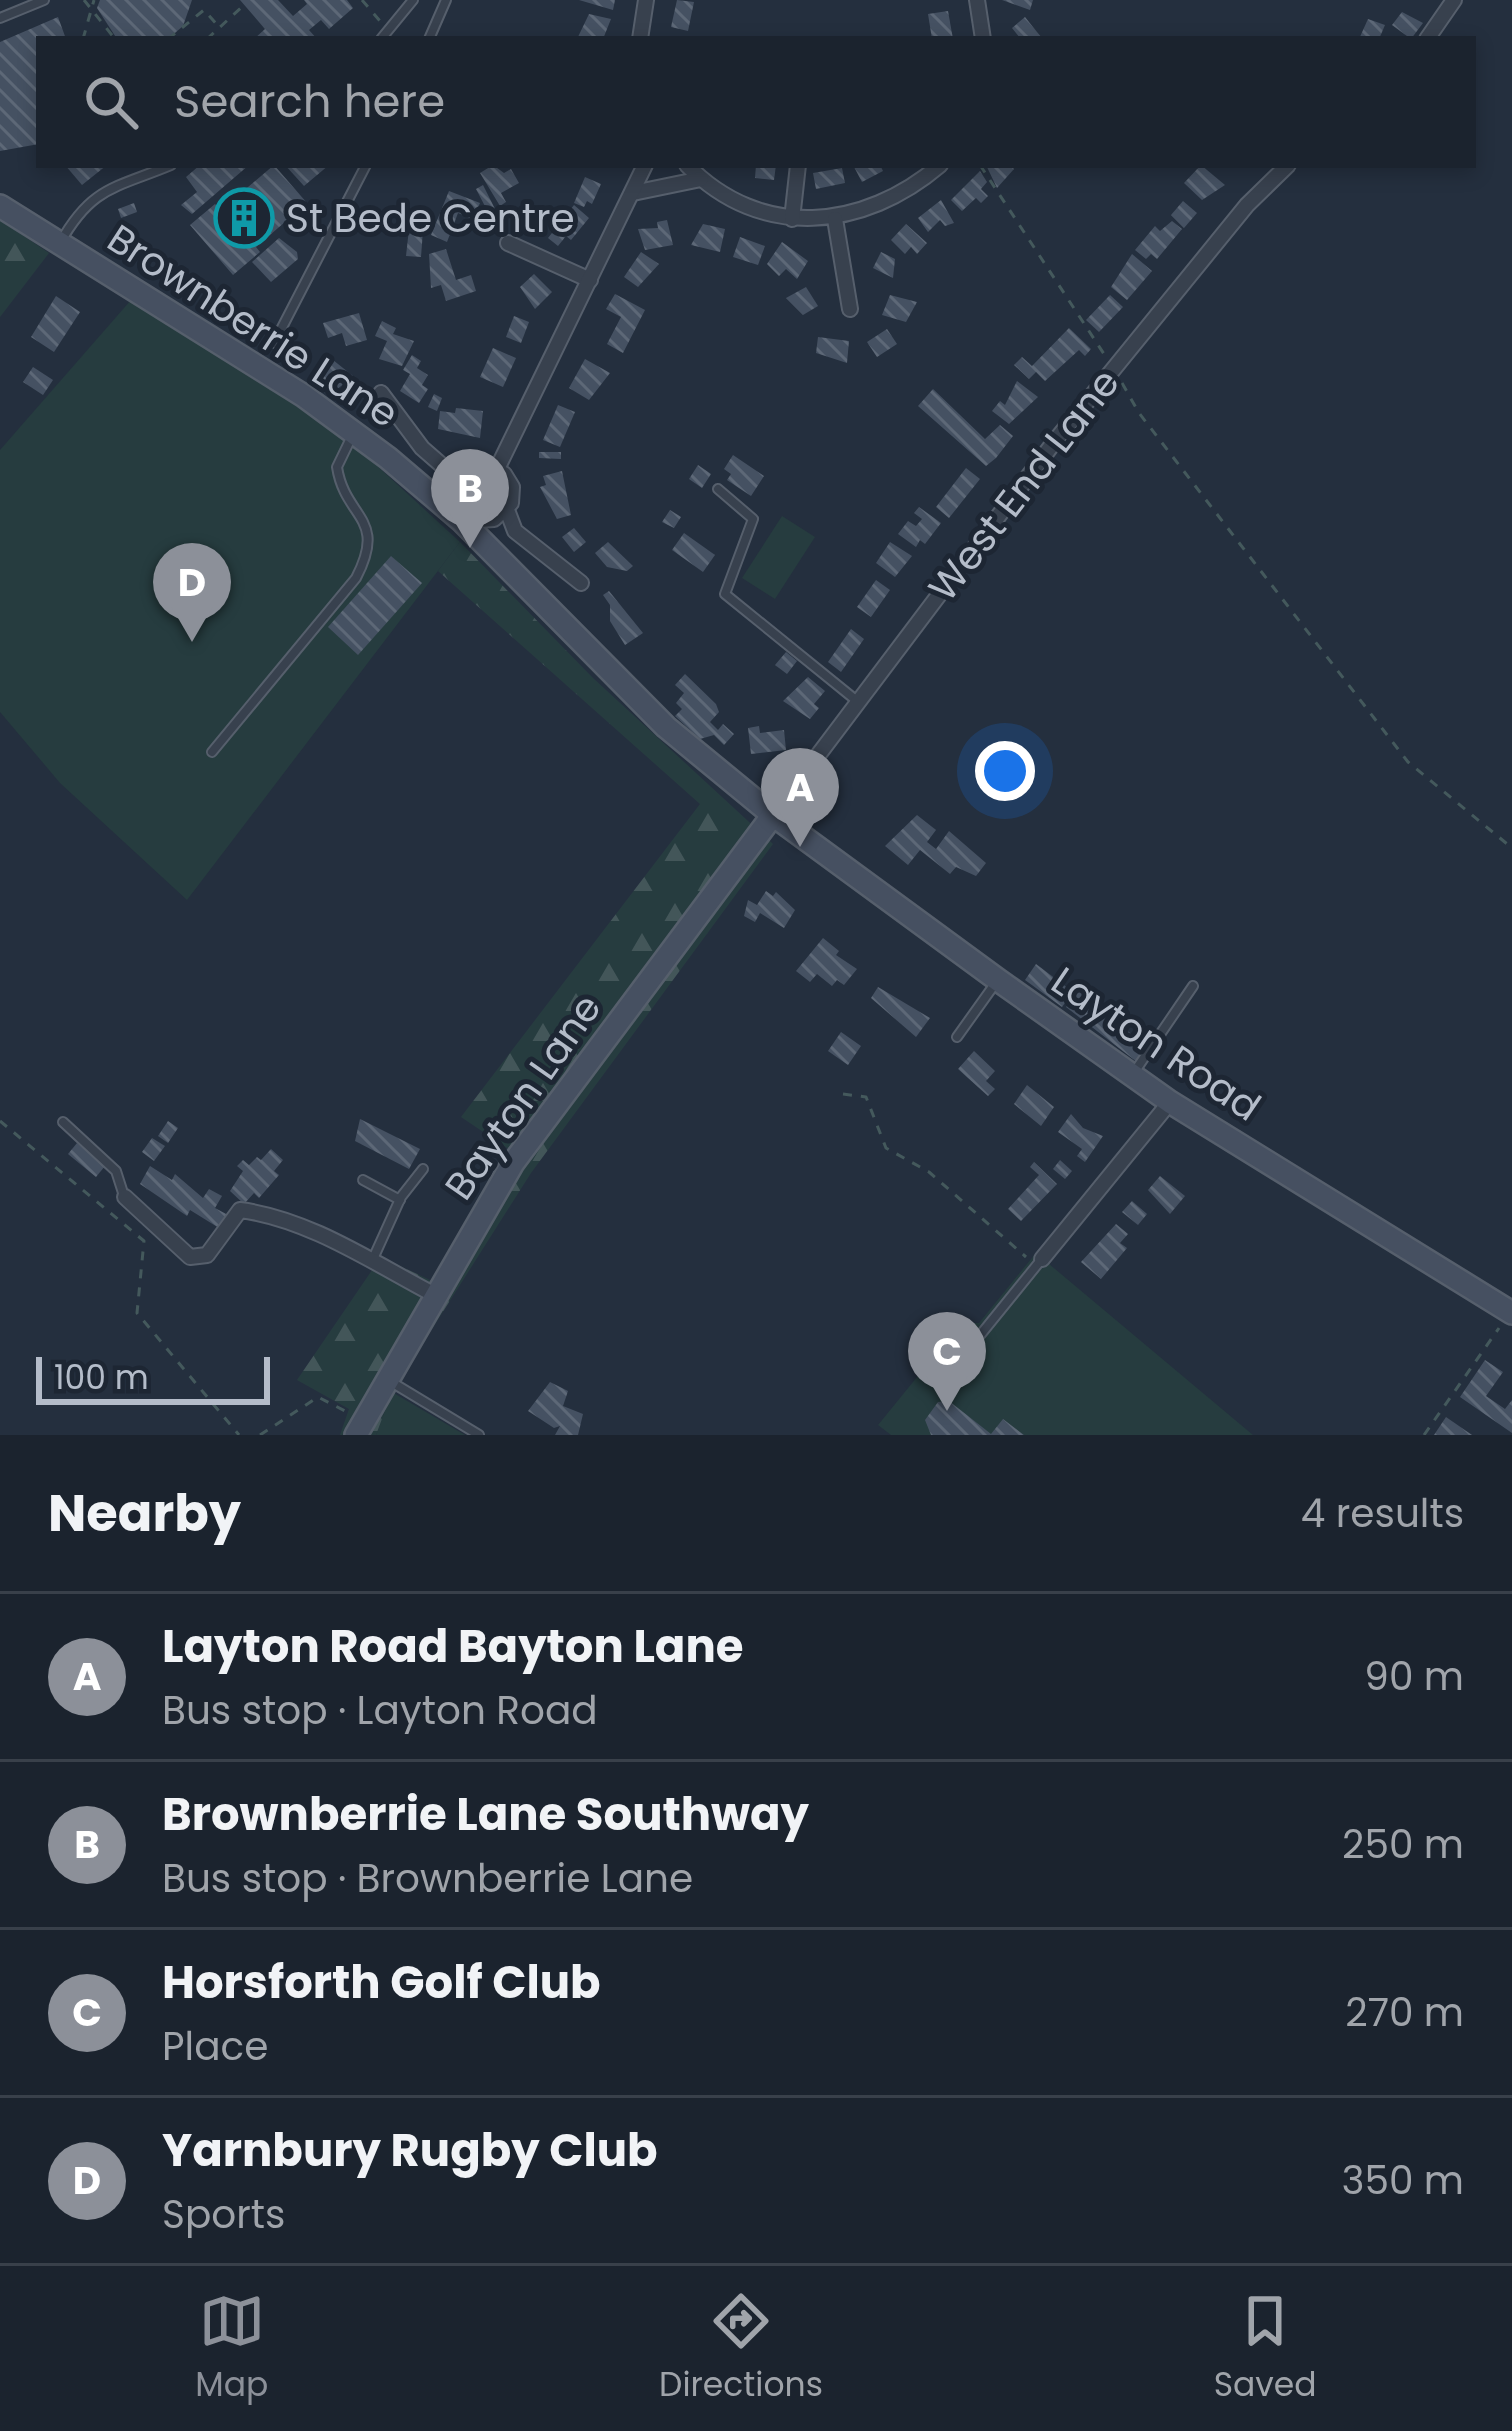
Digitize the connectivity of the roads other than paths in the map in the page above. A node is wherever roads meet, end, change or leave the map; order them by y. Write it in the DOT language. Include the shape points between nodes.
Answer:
graph roads {
  1 [pos="44,0"];
  2 [pos="413,0"];
  3 [pos="446,0"];
  4 [pos="646,0"];
  5 [pos="977,0"];
  6 [pos="1454,0"];
  7 [pos="0,18"];
  8 [pos="385,36"];
  9 [pos="430,36"];
  10 [pos="640,36"];
  11 [pos="983,36"];
  12 [pos="1428,36"];
  13 [pos="161,168"];
  14 [pos="364,168"];
  15 [pos="644,168"];
  16 [pos="690,168"];
  17 [pos="798,168"];
  18 [pos="936,168"];
  19 [pos="1285,168"];
  20 [pos="701,179"];
  21 [pos="633,193"];
  22 [pos="0,206"];
  23 [pos="792,219"];
  24 [pos="836,219"];
  25 [pos="60,243"];
  26 [pos="508,243"];
  27 [pos="590,280"];
  28 [pos="850,309"];
  29 [pos="274,343"];
  30 [pos="381,393"];
  31 [pos="354,433"];
  32 [pos="497,469"];
  33 [pos="461,482"];
  34 [pos="718,489"];
  35 [pos="507,510"];
  36 [pos="462,521"];
  37 [pos="581,583"];
  38 [pos="859,702"];
  39 [pos="212,752"];
  40 [pos="773,815"];
  41 [pos="998,980"];
  42 [pos="1193,986"];
  43 [pos="957,1036"];
  44 [pos="1132,1076"];
  45 [pos="1170,1102"];
  46 [pos="63,1122"];
  47 [pos="423,1169"];
  48 [pos="363,1180"];
  49 [pos="125,1197"];
  50 [pos="400,1200"];
  51 [pos="372,1262"];
  52 [pos="1039,1262"];
  53 [pos="434,1294"];
  54 [pos="1511,1313"];
  55 [pos="977,1339"];
  56 [pos="385,1378"];
  57 [pos="359,1427"];
  58 [pos="479,1435"];
  1 -- 7 [label="lane"];
  2 -- 8 [label="lane"];
  3 -- 9 [label="lane"];
  4 -- 10 [label="street"];
  5 -- 11 [label="street"];
  6 -- 12 [label="street"];
  13 -- 25 [label="lane" via="92,198"];
  14 -- 29 [label="lane"];
  15 -- 21 [label="street"];
  16 -- 20 [label="street"];
  17 -- 23 [label="street"];
  18 -- 24 [label="street" via="892,200"];
  19 -- 38 [label="street, West End Lane" via="1114,369"];
  20 -- 21 [label="street"];
  20 -- 23 [label="street" via="744,205"];
  21 -- 27 [label="street"];
  22 -- 25 [label="street, Brownberrie Lane"];
  23 -- 24 [label="street"];
  24 -- 28 [label="street"];
  25 -- 31 [label="street, Brownberrie Lane"];
  26 -- 27 [label="street"];
  27 -- 32 [label="street"];
  30 -- 33 [label="street" via="422,448"];
  31 -- 36 [label="street, Brownberrie Lane"];
  31 -- 39 [label="lane" via="337,467 365,518 367,556"];
  32 -- 33 [label="street" via="481,467"];
  32 -- 35 [label="street" via="512,488"];
  33 -- 36 [label="street"];
  34 -- 38 [label="lane" via="753,519 726,578 729,600"];
  35 -- 36 [label="street"];
  35 -- 37 [label="street" via="515,531"];
  36 -- 40 [label="street, Brownberrie Lane" via="666,727"];
  38 -- 40 [label="street, West End Lane"];
  40 -- 41 [label="street, Layton Road"];
  40 -- 53 [label="street, Bayton Lane" via="513,1163"];
  41 -- 43 [label="lane"];
  41 -- 44 [label="street, Layton Road"];
  42 -- 44 [label="lane"];
  44 -- 45 [label="street, Layton Road"];
  45 -- 52 [label="street"];
  45 -- 54 [label="street, Layton Road"];
  46 -- 49 [label="lane" via="116,1171"];
  47 -- 50 [label="lane"];
  48 -- 50 [label="lane"];
  49 -- 51 [label="street" via="196,1259 240,1210 291,1220"];
  50 -- 51 [label="lane"];
  51 -- 53 [label="street"];
  52 -- 55 [label="lane"];
  53 -- 56 [label="street, Bayton Lane"];
  56 -- 57 [label="street, Bayton Lane"];
  56 -- 58 [label="lane"];
}
